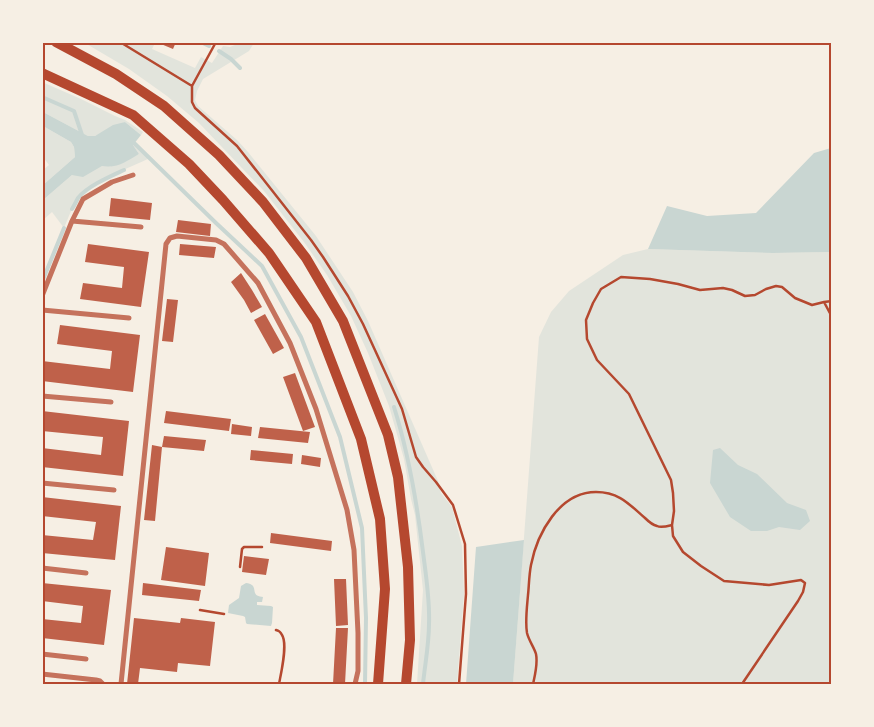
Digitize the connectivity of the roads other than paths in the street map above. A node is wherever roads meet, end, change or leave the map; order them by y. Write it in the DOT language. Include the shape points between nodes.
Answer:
graph roads {
  1 [pos="56,42"];
  2 [pos="42,73"];
  3 [pos="134,175"];
  4 [pos="72,221"];
  5 [pos="141,227"];
  6 [pos="42,296"];
  7 [pos="42,310"];
  8 [pos="129,318"];
  9 [pos="42,396"];
  10 [pos="111,402"];
  11 [pos="42,483"];
  12 [pos="114,490"];
  13 [pos="42,568"];
  14 [pos="86,573"];
  15 [pos="42,654"];
  16 [pos="86,659"];
  17 [pos="42,674"];
  18 [pos="103,684"];
  19 [pos="121,684"];
  20 [pos="355,684"];
  21 [pos="378,684"];
  22 [pos="406,684"];
  1 -- 22 [label="highway" via="116,74 164,106 219,155 263,202 306,258 344,321 388,434 398,476 408,567 410,640"];
  2 -- 21 [label="highway" via="133,116 189,164 269,253 316,322 361,439 380,519 385,589"];
  3 -- 4 [label="street" via="112,182 83,199"];
  4 -- 5 [label="street"];
  4 -- 6 [label="street"];
  7 -- 8 [label="street"];
  9 -- 10 [label="street"];
  11 -- 12 [label="street"];
  13 -- 14 [label="street"];
  15 -- 16 [label="street"];
  17 -- 18 [label="street" via="96,680"];
  19 -- 20 [label="street" via="166,244 177,236 216,240 224,244 258,282 290,343 316,409 347,510 354,550 358,633"];
}
